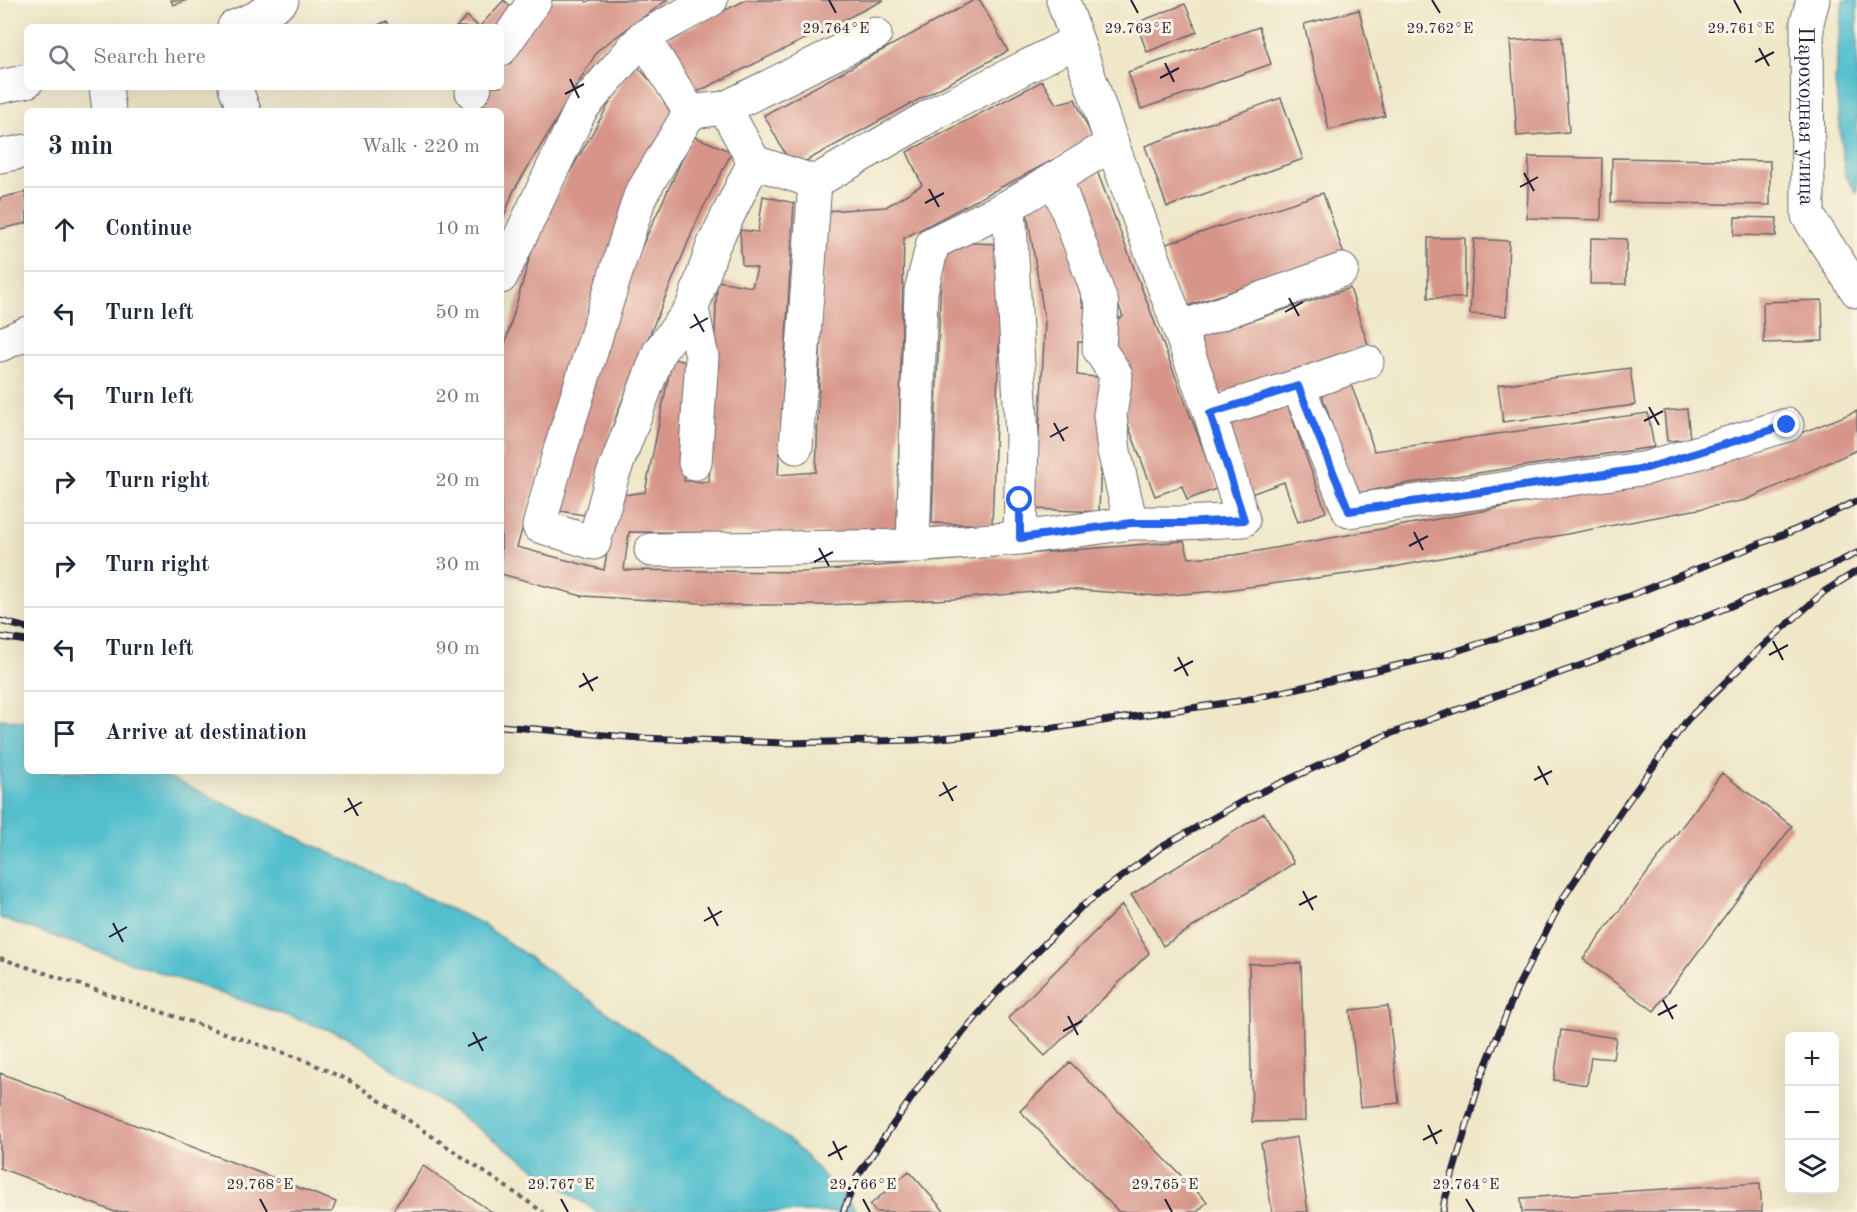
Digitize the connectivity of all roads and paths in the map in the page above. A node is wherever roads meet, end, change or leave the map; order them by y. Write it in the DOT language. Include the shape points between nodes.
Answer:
graph roads {
  1 [pos="535,0"];
  2 [pos="711,0"];
  3 [pos="1814,0"];
  4 [pos="1070,20"];
  5 [pos="875,34"];
  6 [pos="643,37"];
  7 [pos="504,46"];
  8 [pos="24,82"];
  9 [pos="0,87"];
  10 [pos="106,90"];
  11 [pos="236,90"];
  12 [pos="109,108"];
  13 [pos="243,108"];
  14 [pos="725,108"];
  15 [pos="690,112"];
  16 [pos="1112,144"];
  17 [pos="24,152"];
  18 [pos="0,156"];
  19 [pos="754,162"];
  20 [pos="1056,179"];
  21 [pos="815,182"];
  22 [pos="1009,206"];
  23 [pos="1342,270"];
  24 [pos="504,271"];
  25 [pos="1857,291"];
  26 [pos="692,308"];
  27 [pos="1180,328"];
  28 [pos="24,334"];
  29 [pos="0,345"];
  30 [pos="1367,362"];
  31 [pos="1298,386"];
  32 [pos="1210,413"];
  33 [pos="1787,425"];
  34 [pos="796,447"];
  35 [pos="695,463"];
  36 [pos="1131,523"];
  37 [pos="1020,538"];
  38 [pos="913,546"];
  39 [pos="651,550"];
  40 [pos="0,958"];
  41 [pos="543,1212"];
  1 -- 7 [label="street"];
  2 -- 6 [label="street"];
  3 -- 25 [label="street, Пароходная улица" via="1807,22 1808,216"];
  4 -- 16 [label="street"];
  4 -- 21 [label="street" via="935,113"];
  5 -- 14 [label="street"];
  6 -- 15 [label="street"];
  6 -- 24 [label="street" via="581,108"];
  8 -- 9 [label="street"];
  10 -- 12 [label="street"];
  11 -- 13 [label="street"];
  14 -- 15 [label="street"];
  14 -- 19 [label="street"];
  15 -- 26 [label="street" via="640,196 539,526 594,543 612,477 660,352"];
  16 -- 20 [label="street"];
  16 -- 27 [label="street"];
  17 -- 18 [label="street"];
  19 -- 21 [label="street"];
  19 -- 26 [label="street" via="713,246"];
  20 -- 22 [label="street"];
  20 -- 36 [label="street" via="1102,304 1099,349 1116,375 1110,415"];
  21 -- 34 [label="street"];
  22 -- 37 [label="street" via="1022,437"];
  22 -- 38 [label="street" via="933,243 921,291"];
  23 -- 27 [label="street"];
  26 -- 35 [label="street" via="702,357"];
  27 -- 32 [label="street"];
  28 -- 29 [label="street"];
  30 -- 31 [label="street"];
  31 -- 32 [label="street"];
  31 -- 33 [label="street" via="1349,511 1647,468"];
  32 -- 36 [label="street" via="1244,520"];
  36 -- 37 [label="street"];
  37 -- 38 [label="street"];
  38 -- 39 [label="street"];
  40 -- 41 [label="path" via="302,1059 354,1083"];
}
